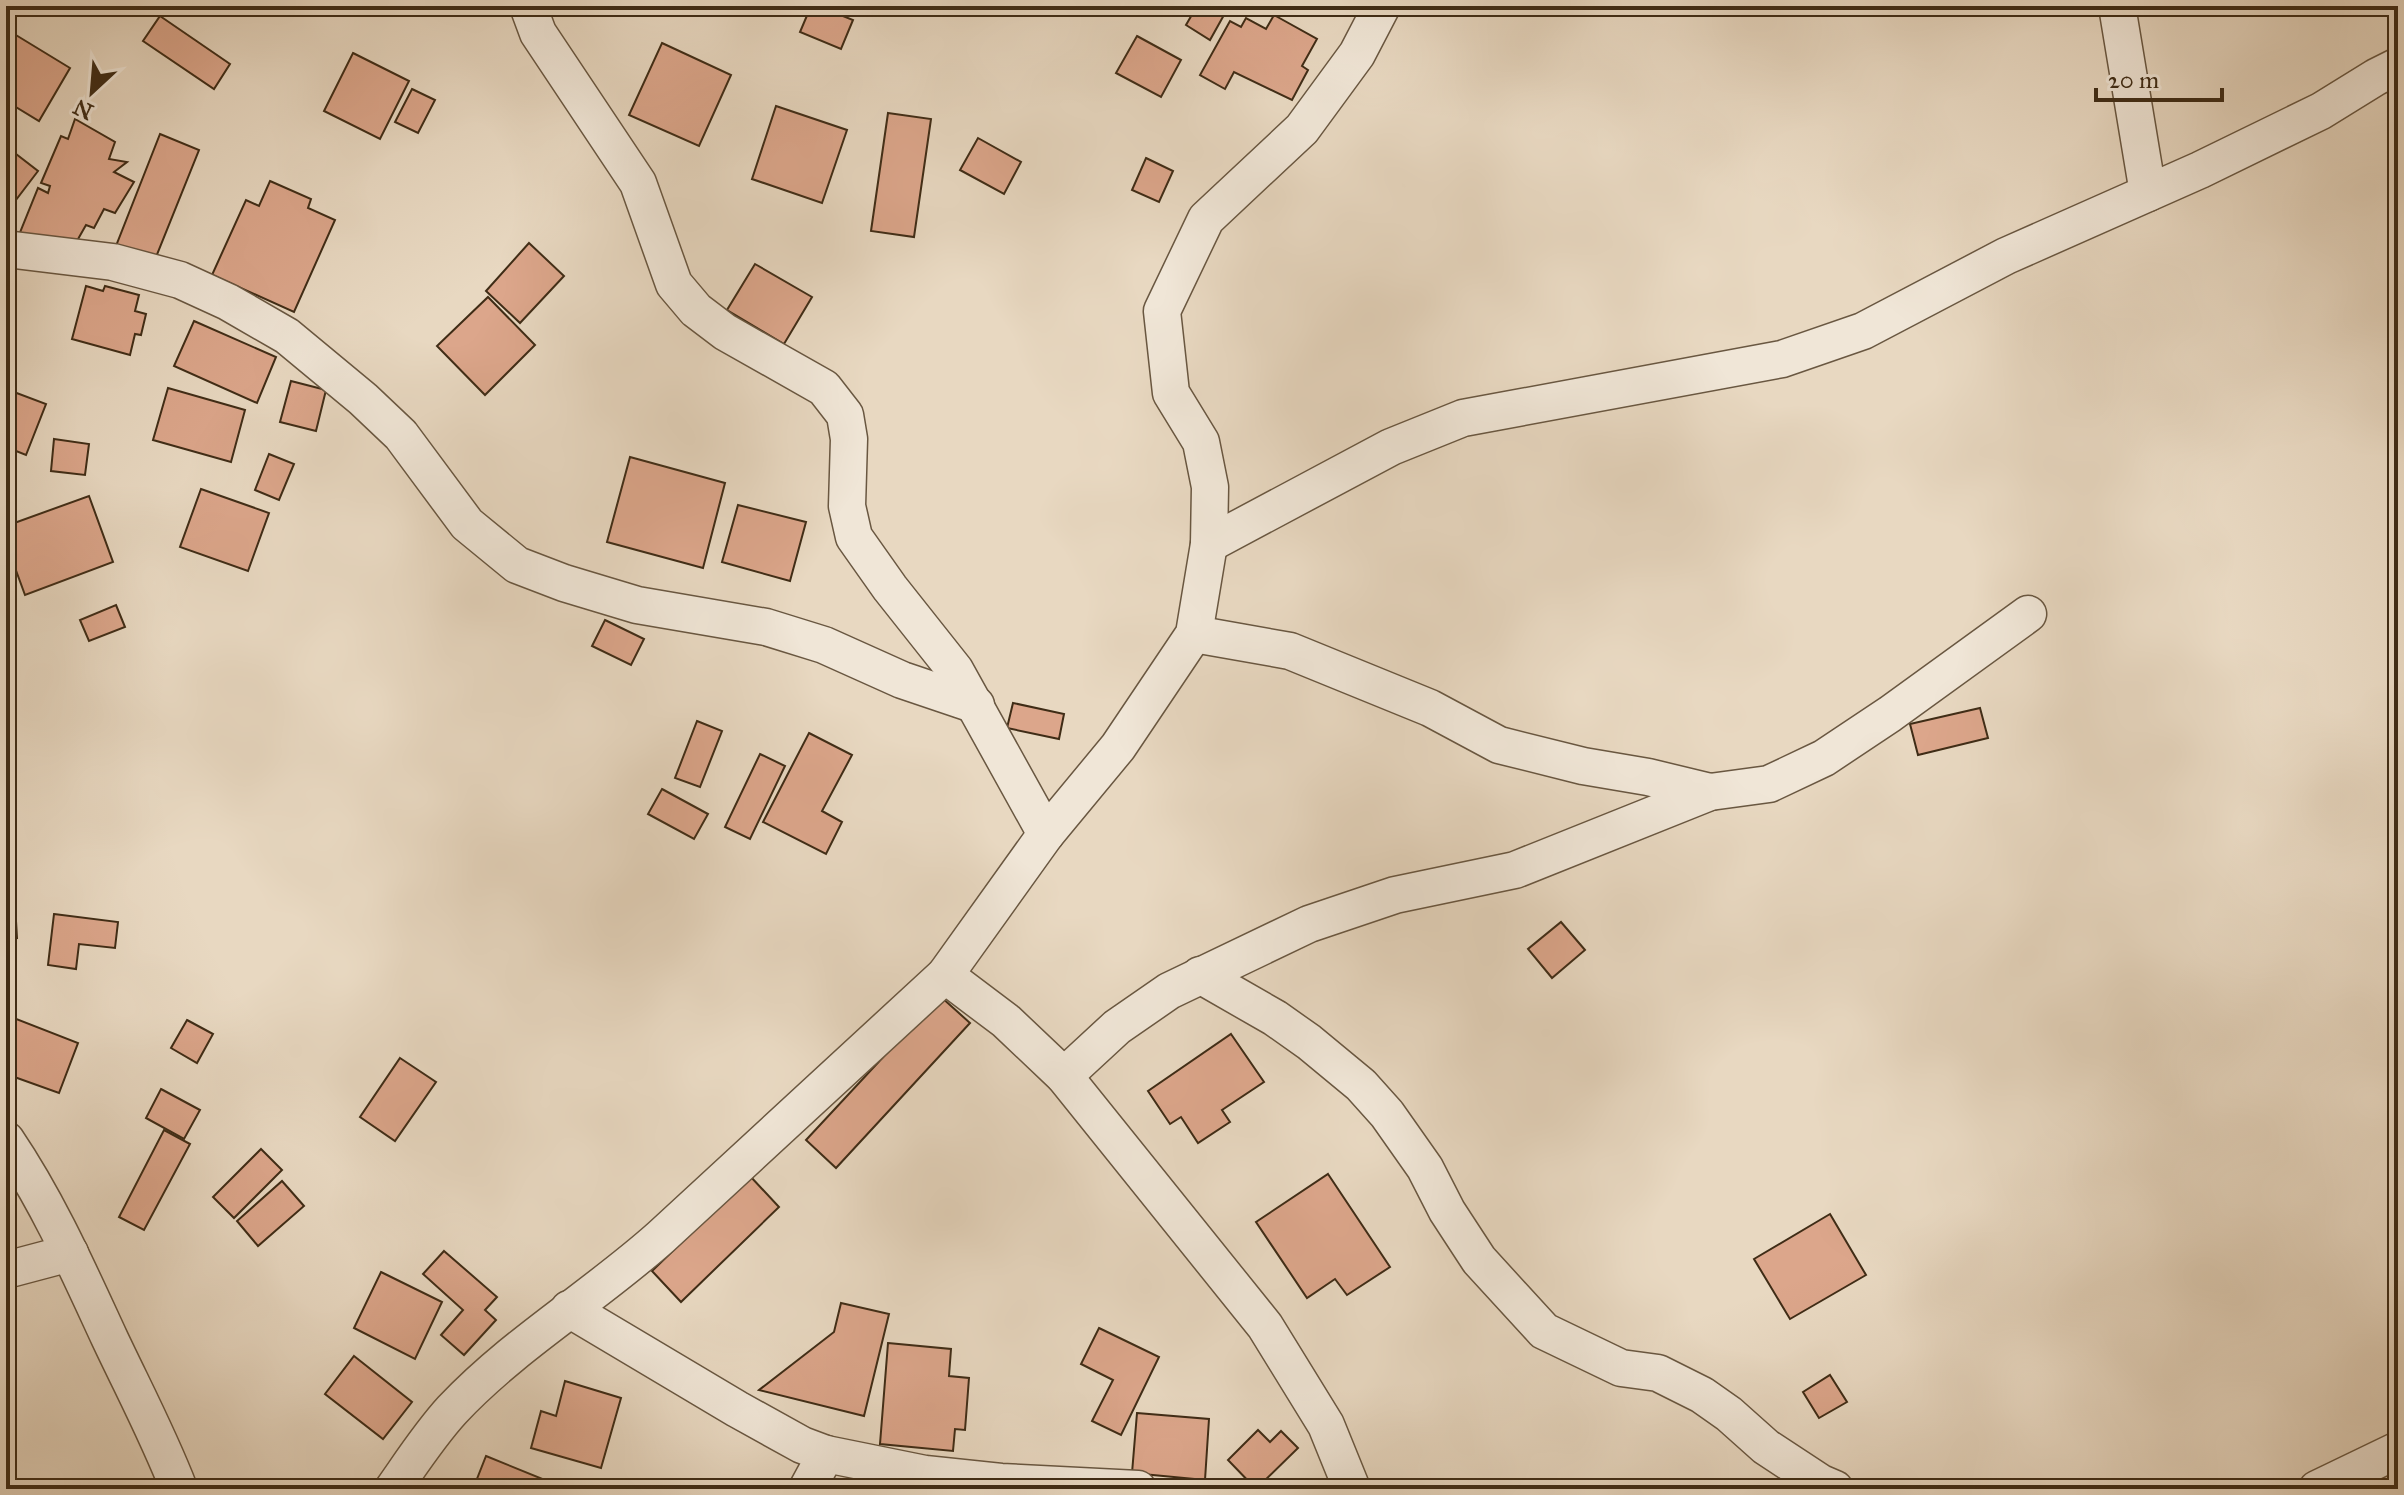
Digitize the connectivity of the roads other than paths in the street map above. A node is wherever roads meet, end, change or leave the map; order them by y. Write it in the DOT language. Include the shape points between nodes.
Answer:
graph roads {
  1 [pos="528,6"];
  2 [pos="1382,6"];
  3 [pos="2117,6"];
  4 [pos="2398,66"];
  5 [pos="2148,193"];
  6 [pos="6,249"];
  7 [pos="1209,544"];
  8 [pos="2028,614"];
  9 [pos="1194,634"];
  10 [pos="976,705"];
  11 [pos="1710,792"];
  12 [pos="1046,834"];
  13 [pos="945,975"];
  14 [pos="1200,975"];
  15 [pos="1064,1076"];
  16 [pos="6,1140"];
  17 [pos="70,1253"];
  18 [pos="6,1270"];
  19 [pos="569,1309"];
  20 [pos="2398,1450"];
  21 [pos="826,1454"];
  22 [pos="179,1489"];
  23 [pos="393,1489"];
  24 [pos="807,1489"];
  25 [pos="1138,1489"];
  26 [pos="1352,1489"];
  27 [pos="1835,1489"];
  28 [pos="2317,1489"];
  1 -- 10 [label="street" via="538,33 638,183 674,284 725,332 824,388 845,415 847,506 854,537"];
  2 -- 7 [label="street" via="1357,54 1302,129 1206,219 1162,311 1171,393 1201,442 1210,487"];
  3 -- 5 [label="street"];
  4 -- 5 [label="street" via="2321,111"];
  5 -- 7 [label="street" via="2006,256 1863,331 1782,359 1463,418 1391,447"];
  6 -- 10 [label="street" via="113,262 180,280 287,336 401,435 467,524 517,565 637,605 766,627"];
  7 -- 9 [label="street"];
  8 -- 11 [label="street" via="1824,758 1769,784"];
  9 -- 11 [label="street" via="1290,651 1430,708 1499,745"];
  9 -- 12 [label="street" via="1118,747"];
  10 -- 12 [label="street"];
  11 -- 14 [label="street" via="1515,870 1395,895 1309,924"];
  12 -- 13 [label="street"];
  13 -- 15 [label="street" via="1006,1021"];
  13 -- 19 [label="street" via="625,1269"];
  14 -- 15 [label="street" via="1117,1027"];
  14 -- 27 [label="street" via="1275,1018 1361,1085 1425,1168 1479,1260 1544,1331 1621,1368 1658,1373 1702,1395 1766,1447"];
  15 -- 26 [label="street" via="1265,1326 1326,1425"];
  16 -- 17 [label="street"];
  17 -- 18 [label="street"];
  17 -- 22 [label="street"];
  19 -- 21 [label="street" via="763,1424"];
  19 -- 23 [label="street" via="453,1409"];
  20 -- 28 [label="street"];
  21 -- 24 [label="street"];
  21 -- 25 [label="street" via="1001,1482"];
}
